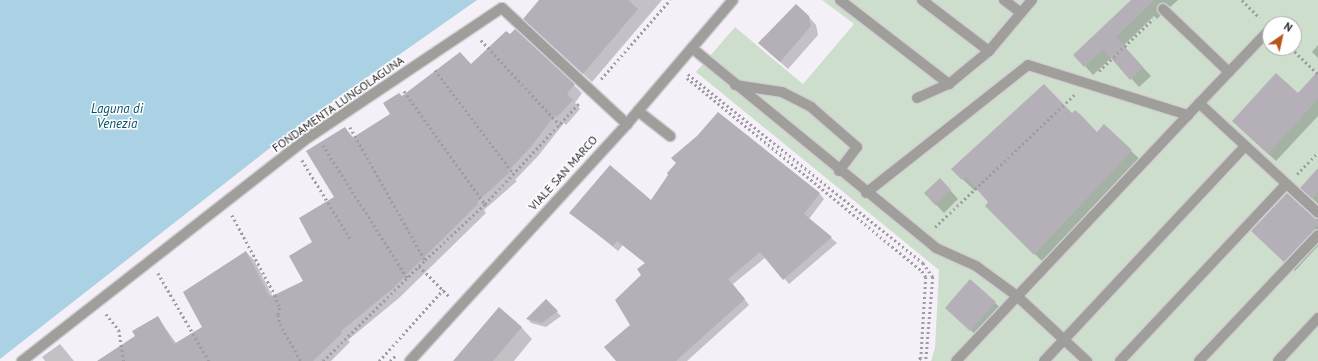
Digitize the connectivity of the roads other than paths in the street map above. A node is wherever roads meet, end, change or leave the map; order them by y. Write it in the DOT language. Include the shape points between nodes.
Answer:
graph roads {
  1 [pos="733,0"];
  2 [pos="840,0"];
  3 [pos="922,0"];
  4 [pos="1004,0"];
  5 [pos="1032,0"];
  6 [pos="1163,8"];
  7 [pos="1021,13"];
  8 [pos="1262,32"];
  9 [pos="692,48"];
  10 [pos="989,51"];
  11 [pos="1229,72"];
  12 [pos="949,84"];
  13 [pos="735,85"];
  14 [pos="917,98"];
  15 [pos="1199,103"];
  16 [pos="638,110"];
  17 [pos="1188,115"];
  18 [pos="627,124"];
  19 [pos="670,136"];
  20 [pos="1245,146"];
  21 [pos="839,171"];
  22 [pos="1286,184"];
  23 [pos="866,193"];
  24 [pos="1318,213"];
  25 [pos="1318,235"];
  26 [pos="1017,296"];
  27 [pos="1318,318"];
  28 [pos="1064,340"];
  29 [pos="22,361"];
  30 [pos="410,361"];
  31 [pos="956,361"];
  32 [pos="1044,361"];
  33 [pos="1086,361"];
  34 [pos="1120,361"];
  35 [pos="1199,361"];
  36 [pos="1278,361"];
  1 -- 9 [label="street, VIALE SAN MARCO"];
  2 -- 12 [label="street"];
  3 -- 10 [label="street"];
  4 -- 7 [label="street"];
  5 -- 7 [label="street"];
  6 -- 11 [label="street"];
  7 -- 10 [label="street"];
  8 -- 11 [label="street"];
  9 -- 13 [label="street"];
  9 -- 16 [label="street, VIALE SAN MARCO"];
  10 -- 12 [label="street"];
  11 -- 15 [label="street"];
  12 -- 14 [label="street"];
  13 -- 21 [label="street"];
  13 -- 21 [label="street" via="782,92 811,107 860,145"];
  15 -- 17 [label="street"];
  15 -- 20 [label="street"];
  16 -- 18 [label="street, VIALE SAN MARCO"];
  16 -- 19 [label="street"];
  17 -- 23 [label="street" via="1028,65"];
  17 -- 26 [label="street"];
  18 -- 29 [label="street, FONDAMENTA LUNGOLAGUNA" via="502,8 316,132"];
  18 -- 30 [label="street, VIALE SAN MARCO"];
  20 -- 22 [label="street"];
  20 -- 28 [label="street"];
  21 -- 23 [label="street"];
  22 -- 24 [label="street"];
  22 -- 34 [label="street"];
  23 -- 26 [label="street" via="936,248 976,266"];
  25 -- 35 [label="street"];
  26 -- 28 [label="street"];
  26 -- 31 [label="street"];
  27 -- 36 [label="street"];
  28 -- 32 [label="street"];
  28 -- 33 [label="street"];
}
